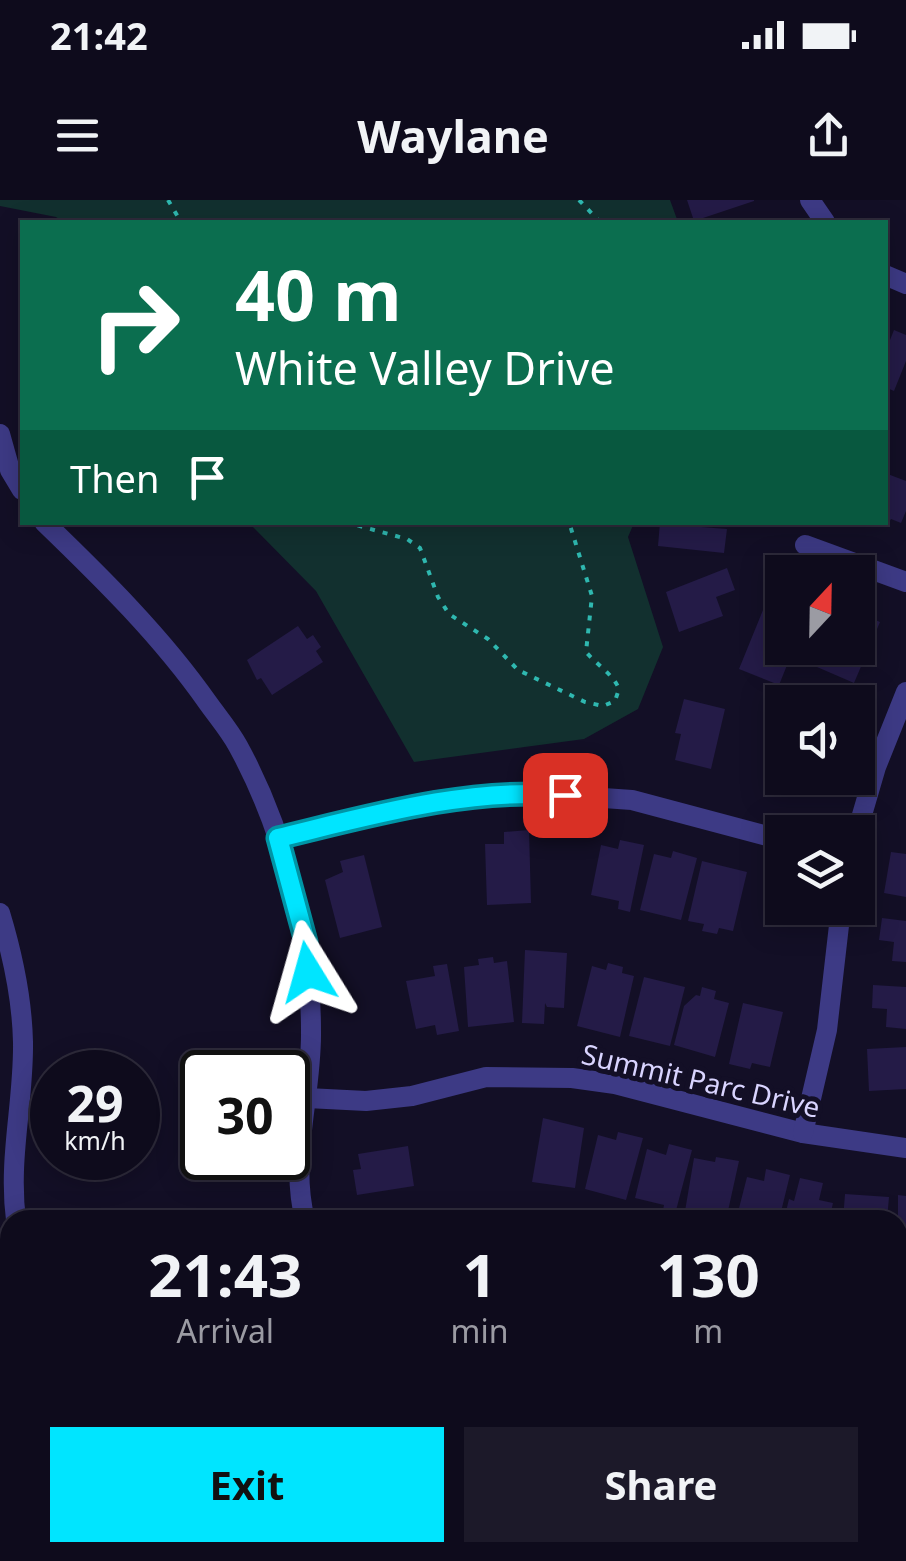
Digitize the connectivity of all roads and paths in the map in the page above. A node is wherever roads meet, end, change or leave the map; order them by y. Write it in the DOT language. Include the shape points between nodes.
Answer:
graph roads {
  1 [pos="579,200"];
  2 [pos="598,220"];
  3 [pos="0,434"];
  4 [pos="20,487"];
  5 [pos="47,525"];
  6 [pos="355,525"];
  7 [pos="570,525"];
  8 [pos="805,545"];
  9 [pos="906,582"];
  10 [pos="906,692"];
  11 [pos="862,815"];
  12 [pos="765,835"];
  13 [pos="278,838"];
  14 [pos="0,913"];
  15 [pos="840,925"];
  16 [pos="310,1055"];
  17 [pos="310,1098"];
  18 [pos="803,1132"];
  19 [pos="906,1148"];
  20 [pos="299,1180"];
  21 [pos="16,1210"];
  22 [pos="303,1210"];
  1 -- 2 [label="path"];
  3 -- 4 [label="street"];
  5 -- 13 [label="street" via="177,660 238,746"];
  6 -- 7 [label="path" via="420,548 449,614 488,639 518,670 603,706 615,701 619,689 586,652 592,596"];
  8 -- 9 [label="street"];
  10 -- 11 [label="street"];
  12 -- 13 [label="street" via="632,800 532,793 437,800"];
  13 -- 16 [label="street" via="306,942"];
  14 -- 21 [label="street" via="17,972 23,1044"];
  15 -- 18 [label="street" via="827,1030"];
  17 -- 18 [label="street, Summit Parc Drive" via="412,1096 486,1077 572,1078"];
  18 -- 19 [label="street, Summit Parc Drive"];
  20 -- 22 [label="street"];
}
